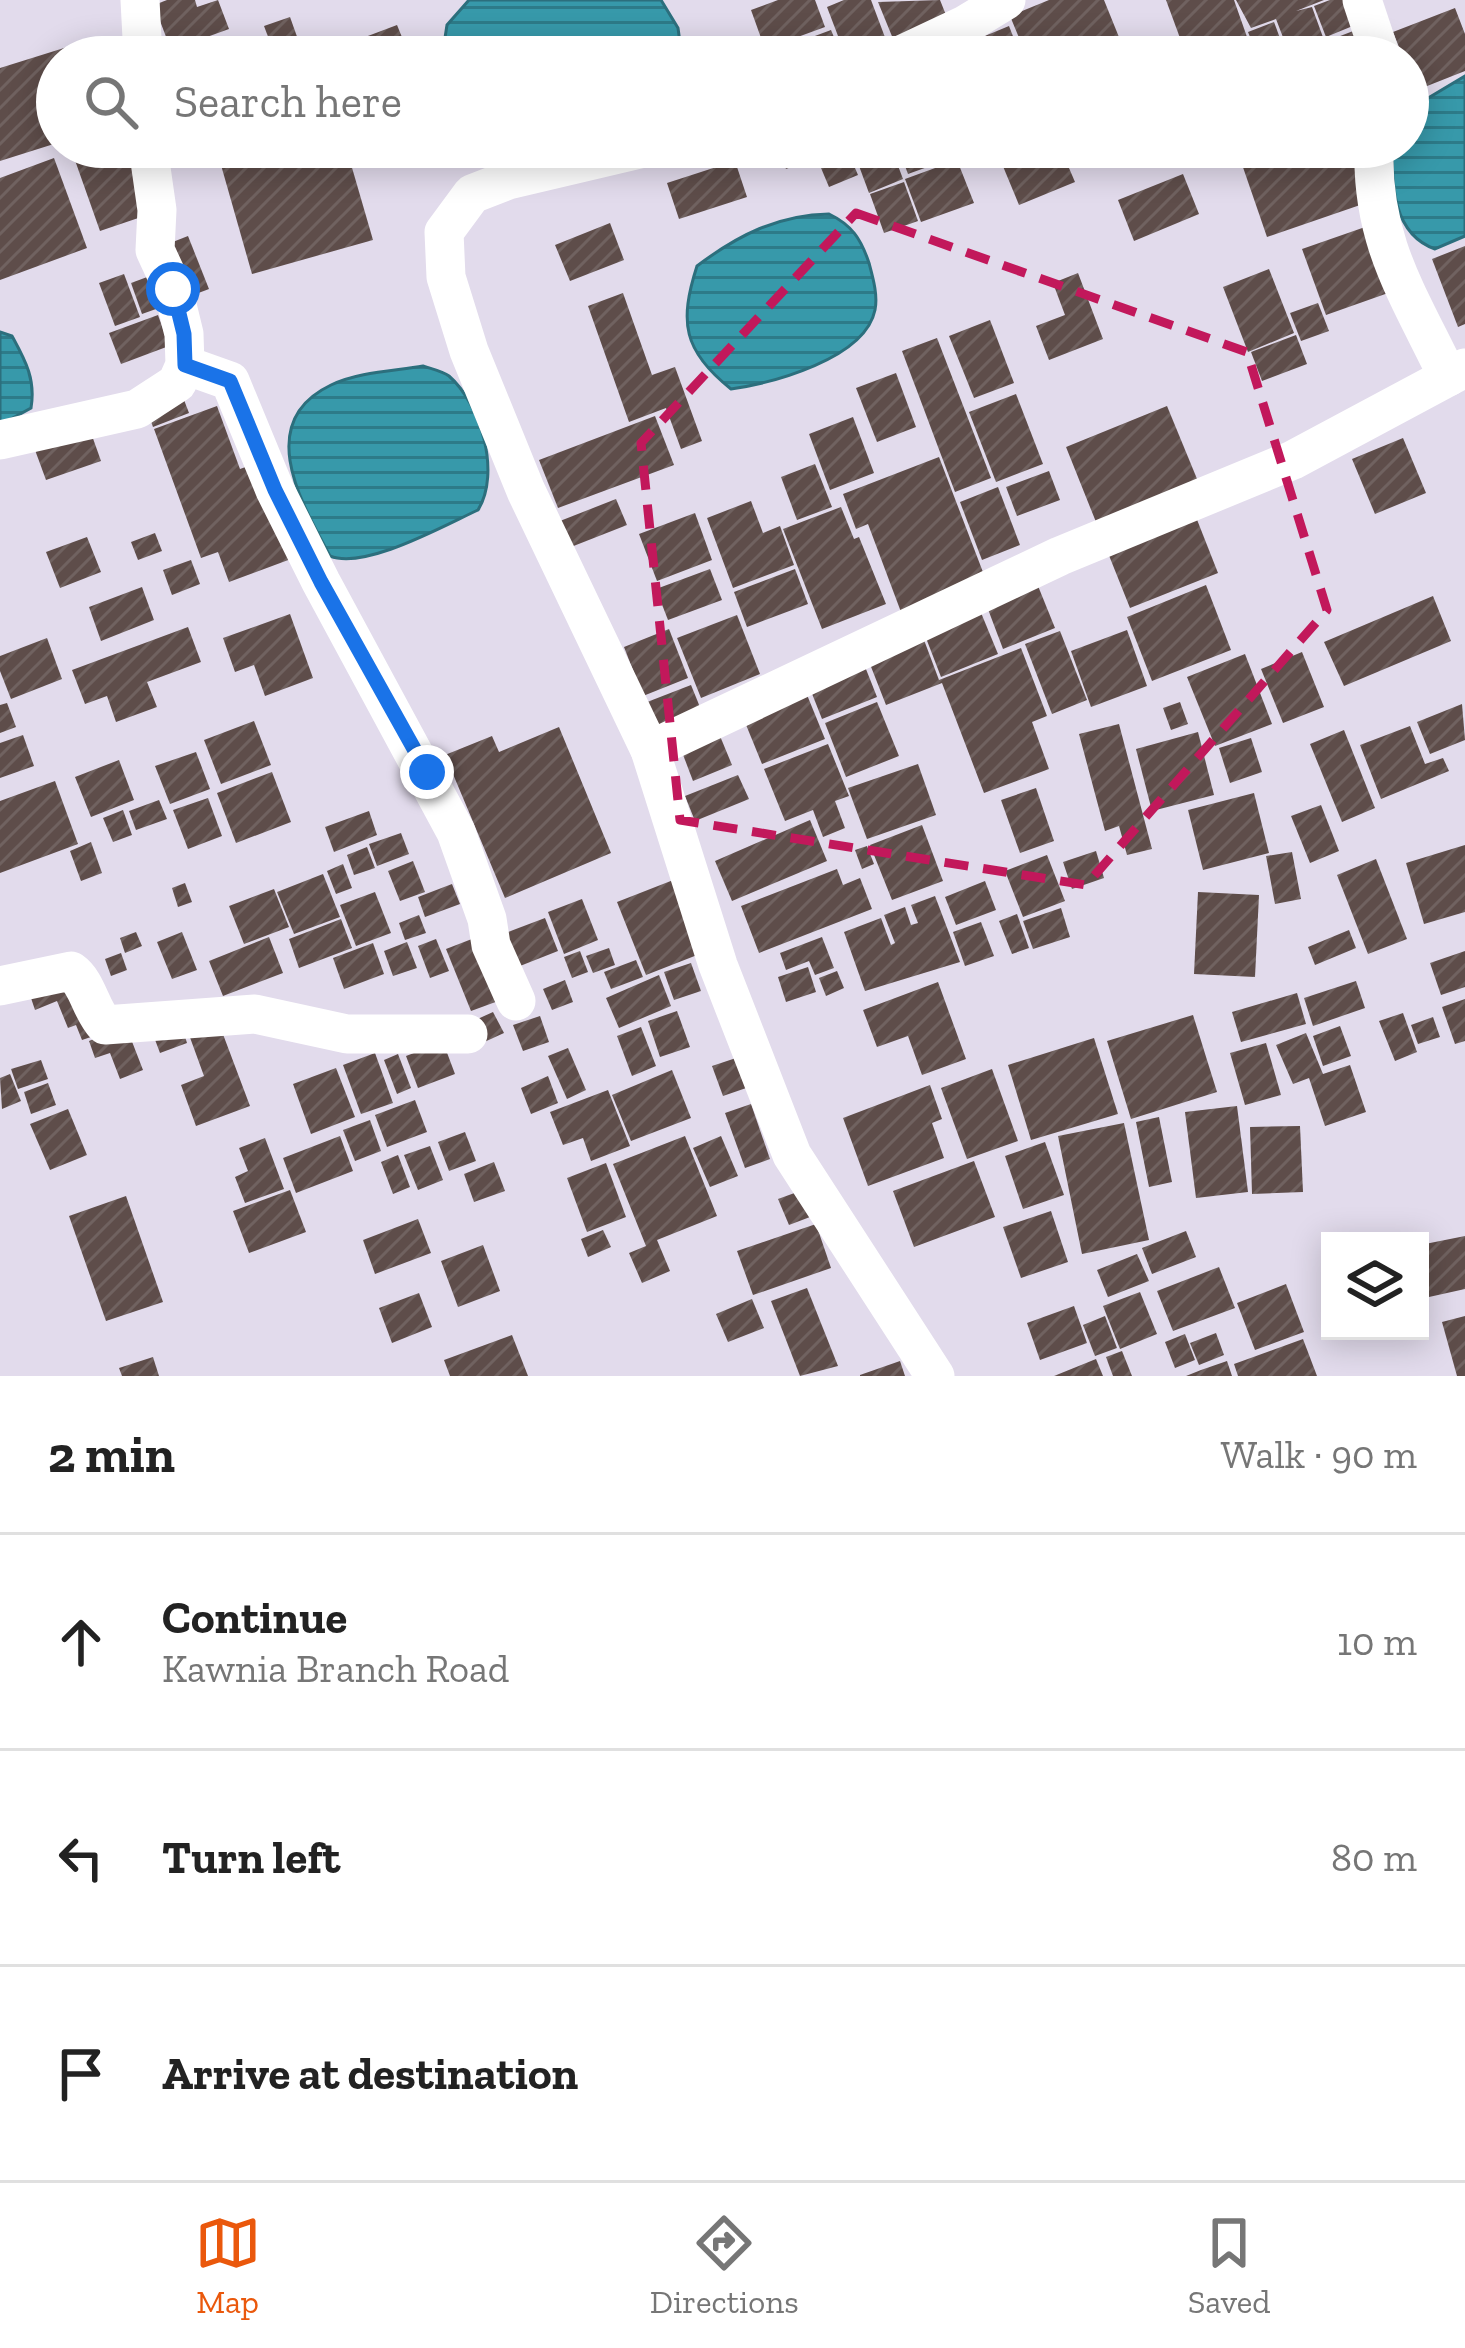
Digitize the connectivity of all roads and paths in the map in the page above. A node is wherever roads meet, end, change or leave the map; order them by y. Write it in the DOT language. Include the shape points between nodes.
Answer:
graph roads {
  1 [pos="140,0"];
  2 [pos="1362,0"];
  3 [pos="1000,2"];
  4 [pos="142,36"];
  5 [pos="943,36"];
  6 [pos="1374,36"];
  7 [pos="151,168"];
  8 [pos="559,168"];
  9 [pos="1375,168"];
  10 [pos="185,365"];
  11 [pos="1456,372"];
  12 [pos="0,440"];
  13 [pos="650,750"];
  14 [pos="0,986"];
  15 [pos="516,1001"];
  16 [pos="468,1034"];
  17 [pos="935,1376"];
  1 -- 4 [label="street"];
  2 -- 6 [label="street"];
  3 -- 5 [label="street"];
  7 -- 10 [label="street" via="155,250 173,289"];
  8 -- 13 [label="street" via="472,194 444,232 446,277 526,491"];
  9 -- 11 [label="street" via="1376,216 1398,277"];
  10 -- 12 [label="street" via="177,383 137,409"];
  10 -- 15 [label="street" via="230,381 321,582 456,832"];
  11 -- 13 [label="street" via="1293,460 1060,556"];
  13 -- 17 [label="street" via="718,965 792,1155"];
  14 -- 16 [label="street" via="71,971 105,1025 255,1014 346,1034"];
}
